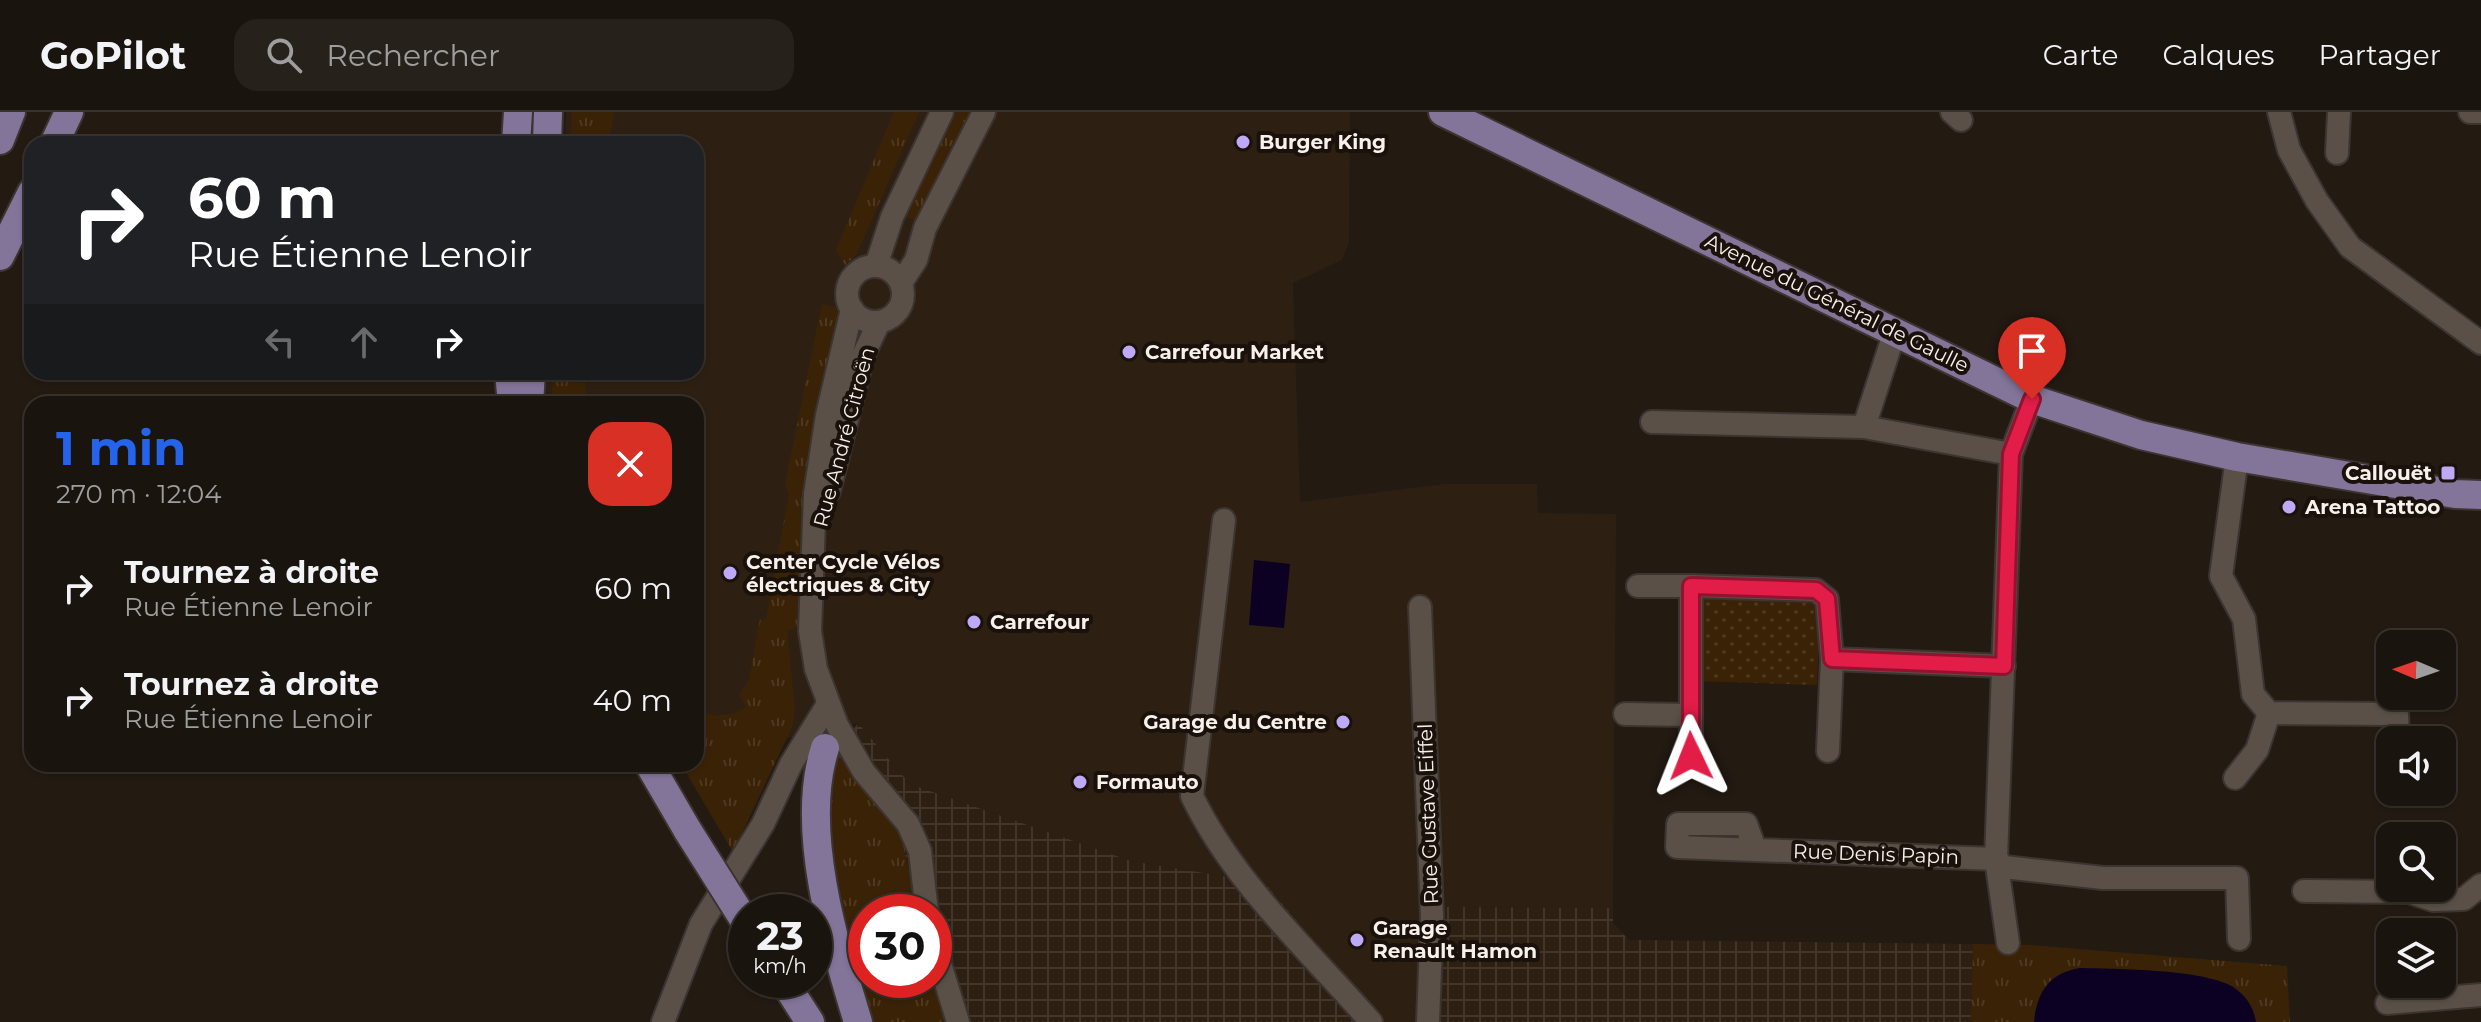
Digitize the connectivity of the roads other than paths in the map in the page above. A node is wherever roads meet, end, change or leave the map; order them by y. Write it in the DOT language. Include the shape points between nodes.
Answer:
graph roads {
  1 [pos="11,112"];
  2 [pos="69,112"];
  3 [pos="518,112"];
  4 [pos="548,112"];
  5 [pos="942,112"];
  6 [pos="984,112"];
  7 [pos="1443,112"];
  8 [pos="2279,112"];
  9 [pos="2339,112"];
  10 [pos="2470,112"];
  11 [pos="2481,112"];
  12 [pos="58,136"];
  13 [pos="516,136"];
  14 [pos="547,136"];
  15 [pos="0,140"];
  16 [pos="2337,153"];
  17 [pos="24,208"];
  18 [pos="0,256"];
  19 [pos="876,266"];
  20 [pos="901,283"];
  21 [pos="852,309"];
  22 [pos="879,322"];
  23 [pos="1895,331"];
  24 [pos="2481,343"];
  25 [pos="2032,399"];
  26 [pos="1652,422"];
  27 [pos="1864,427"];
  28 [pos="2011,454"];
  29 [pos="2237,457"];
  30 [pos="2481,495"];
  31 [pos="1224,520"];
  32 [pos="814,554"];
  33 [pos="1638,586"];
  34 [pos="1691,586"];
  35 [pos="1420,607"];
  36 [pos="1832,659"];
  37 [pos="2004,666"];
  38 [pos="2269,713"];
  39 [pos="1625,714"];
  40 [pos="1690,715"];
  41 [pos="830,726"];
  42 [pos="2397,726"];
  43 [pos="1828,751"];
  44 [pos="1691,756"];
  45 [pos="791,764"];
  46 [pos="654,772"];
  47 [pos="2235,778"];
  48 [pos="1755,849"];
  49 [pos="1996,859"];
  50 [pos="2481,885"];
  51 [pos="2304,891"];
  52 [pos="728,894"];
  53 [pos="925,894"];
  54 [pos="2239,939"];
  55 [pos="2008,943"];
  56 [pos="2481,995"];
  57 [pos="795,998"];
  58 [pos="951,998"];
  59 [pos="2387,1003"];
  60 [pos="663,1022"];
  61 [pos="810,1022"];
  62 [pos="858,1022"];
  63 [pos="958,1022"];
  64 [pos="1371,1022"];
  65 [pos="1428,1022"];
  1 -- 15 [label="main road"];
  2 -- 12 [label="main road"];
  3 -- 13 [label="main road"];
  4 -- 14 [label="main road"];
  5 -- 19 [label="street" via="892,217"];
  6 -- 20 [label="street"];
  7 -- 23 [label="main road, Avenue du Général de Gaulle"];
  8 -- 24 [label="street" via="2289,150 2350,247"];
  9 -- 16 [label="street"];
  10 -- 11 [label="street"];
  17 -- 18 [label="main road"];
  19 -- 20 [label="street" via="891,271"];
  19 -- 21 [label="street" via="852,278"];
  20 -- 22 [label="street" via="900,307"];
  21 -- 22 [label="street" via="864,320"];
  21 -- 32 [label="street, Rue André Citroën" via="827,415"];
  22 -- 32 [label="street, Rue André Citroën" via="863,356"];
  23 -- 25 [label="main road, Avenue du Général de Gaulle"];
  23 -- 27 [label="street"];
  25 -- 28 [label="street"];
  25 -- 29 [label="main road, Avenue du Général de Gaulle" via="2141,435"];
  26 -- 27 [label="street"];
  27 -- 28 [label="street"];
  28 -- 37 [label="street"];
  29 -- 30 [label="main road, Avenue du Général de Gaulle"];
  29 -- 38 [label="street" via="2221,576 2244,619 2253,694"];
  31 -- 64 [label="street" via="1192,796 1206,827 1243,877"];
  32 -- 41 [label="street, Rue André Citroën" via="810,631"];
  33 -- 34 [label="street"];
  34 -- 36 [label="street" via="1816,590 1827,599"];
  34 -- 40 [label="street"];
  35 -- 65 [label="street, Rue Gustave Eiffel" via="1432,916"];
  36 -- 37 [label="street"];
  36 -- 43 [label="street"];
  37 -- 49 [label="street"];
  38 -- 42 [label="street" via="2397,714"];
  38 -- 47 [label="street" via="2257,750"];
  39 -- 40 [label="street"];
  40 -- 44 [label="street"];
  41 -- 45 [label="street"];
  41 -- 45 [label="street"];
  41 -- 53 [label="street, Rue André Citroën" via="908,824 920,851"];
  41 -- 62 [label="main road" via="816,774 815,817 828,904"];
  45 -- 60 [label="street" via="763,824 701,924"];
  46 -- 52 [label="main road, bridge"];
  48 -- 49 [label="street, Rue Denis Papin"];
  49 -- 54 [label="street, Rue Denis Papin" via="2004,867 2103,878 2237,878"];
  49 -- 55 [label="street"];
  50 -- 51 [label="street" via="2464,899 2433,900 2409,892"];
  56 -- 59 [label="street"];
  57 -- 61 [label="main road"];
  58 -- 63 [label="street"];
}
